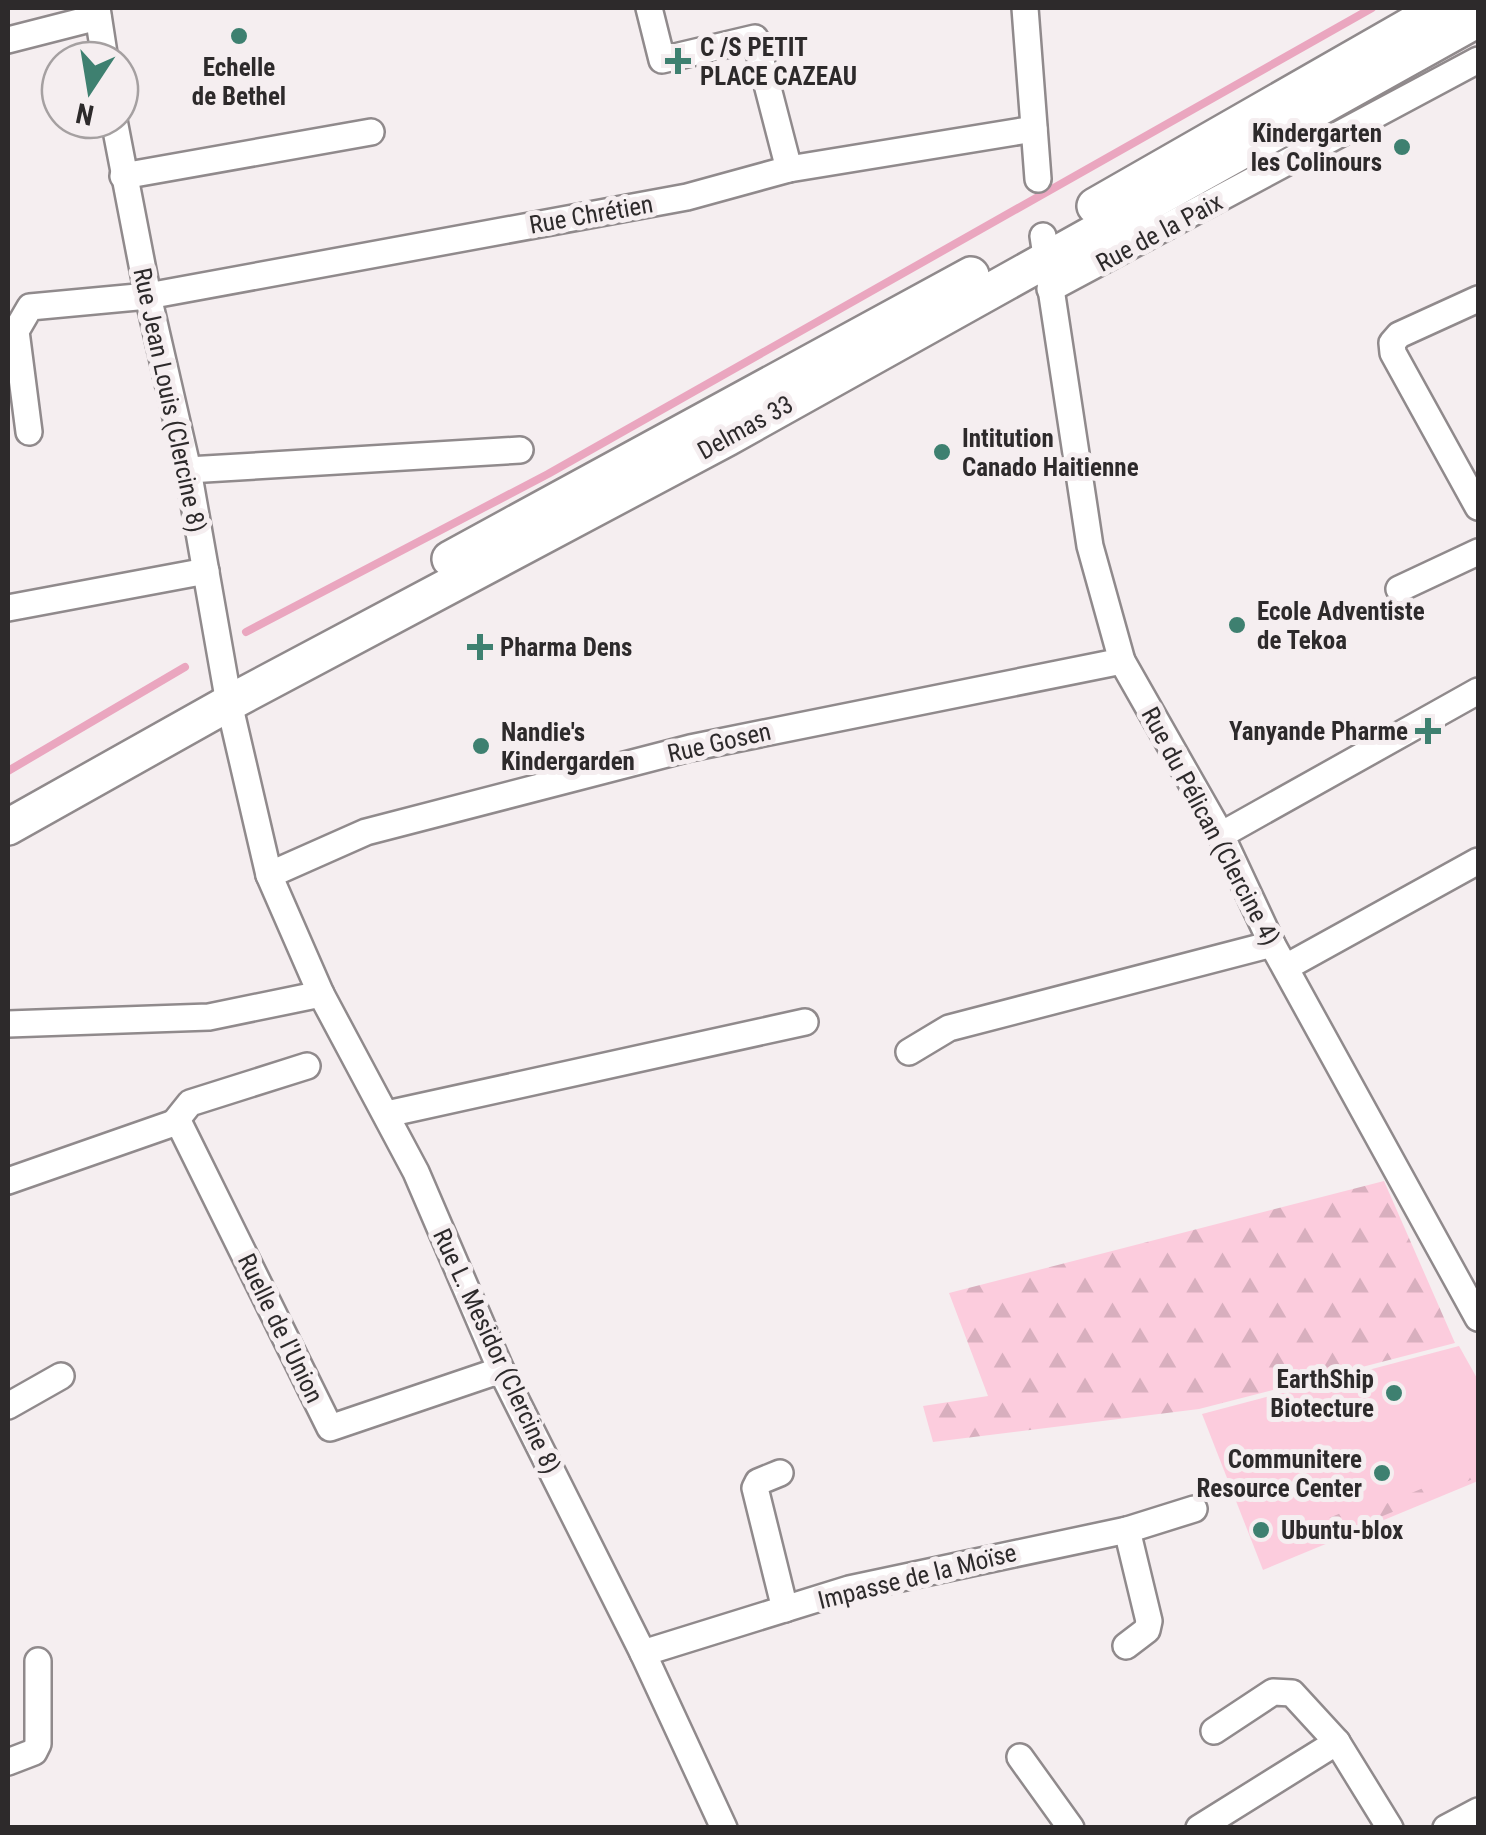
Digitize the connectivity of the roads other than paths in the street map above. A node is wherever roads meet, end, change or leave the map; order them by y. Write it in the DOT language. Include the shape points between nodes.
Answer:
graph roads {
  1 [pos="649,8"];
  2 [pos="1026,8"];
  3 [pos="1440,8"];
  4 [pos="98,12"];
  5 [pos="1478,18"];
  6 [pos="8,40"];
  7 [pos="102,40"];
  8 [pos="1478,60"];
  9 [pos="1034,129"];
  10 [pos="371,132"];
  11 [pos="117,140"];
  12 [pos="789,169"];
  13 [pos="123,176"];
  14 [pos="1038,179"];
  15 [pos="1046,262"];
  16 [pos="148,296"];
  17 [pos="1478,299"];
  18 [pos="29,432"];
  19 [pos="520,450"];
  20 [pos="188,470"];
  21 [pos="1478,507"];
  22 [pos="1478,552"];
  23 [pos="206,572"];
  24 [pos="1398,589"];
  25 [pos="8,608"];
  26 [pos="1122,661"];
  27 [pos="1478,690"];
  28 [pos="227,692"];
  29 [pos="8,800"];
  30 [pos="8,827"];
  31 [pos="1221,835"];
  32 [pos="1478,861"];
  33 [pos="269,875"];
  34 [pos="1272,944"];
  35 [pos="1288,966"];
  36 [pos="321,994"];
  37 [pos="805,1022"];
  38 [pos="8,1024"];
  39 [pos="910,1052"];
  40 [pos="308,1066"];
  41 [pos="387,1114"];
  42 [pos="174,1123"];
  43 [pos="8,1182"];
  44 [pos="1478,1318"];
  45 [pos="502,1370"];
  46 [pos="61,1376"];
  47 [pos="8,1406"];
  48 [pos="780,1473"];
  49 [pos="1194,1508"];
  50 [pos="1127,1530"];
  51 [pos="785,1609"];
  52 [pos="1126,1646"];
  53 [pos="643,1653"];
  54 [pos="38,1661"];
  55 [pos="1214,1731"];
  56 [pos="1337,1742"];
  57 [pos="1020,1756"];
  58 [pos="8,1762"];
  59 [pos="1478,1811"];
  60 [pos="724,1828"];
  61 [pos="1071,1828"];
  62 [pos="1199,1828"];
  63 [pos="1390,1828"];
  64 [pos="1446,1828"];
  1 -- 12 [label="street" via="662,60 755,38"];
  2 -- 9 [label="street"];
  3 -- 15 [label="main road, Delmas 33"];
  4 -- 6 [label="street"];
  4 -- 7 [label="street"];
  5 -- 15 [label="main road, Delmas 33"];
  8 -- 15 [label="street, Rue de la Paix"];
  9 -- 12 [label="street, Rue Chrétien"];
  9 -- 14 [label="street"];
  10 -- 13 [label="street"];
  11 -- 13 [label="street, Rue Jean Louis (Clercine 8)"];
  12 -- 16 [label="street, Rue Chrétien" via="687,197"];
  13 -- 16 [label="street, Rue Jean Louis (Clercine 8)"];
  15 -- 26 [label="street, Rue du Pélican (Clercine 4)" via="1090,546"];
  15 -- 28 [label="main road, Delmas 33" via="727,438"];
  16 -- 18 [label="street, Rue Chrétien" via="30,308 16,330"];
  16 -- 20 [label="street, Rue Jean Louis (Clercine 8)"];
  17 -- 21 [label="street" via="1392,343"];
  19 -- 20 [label="street"];
  20 -- 23 [label="street, Rue Jean Louis (Clercine 8)"];
  22 -- 24 [label="street"];
  23 -- 25 [label="street"];
  23 -- 28 [label="street, Rue Jean Louis (Clercine 8)"];
  26 -- 31 [label="street, Rue du Pélican (Clercine 4)"];
  26 -- 33 [label="street, Rue Gosen" via="690,748 366,832"];
  27 -- 31 [label="street"];
  28 -- 29 [label="main road, Delmas 33"];
  28 -- 30 [label="main road, Delmas 33"];
  28 -- 33 [label="street, Rue Jean Louis (Clercine 8)"];
  31 -- 34 [label="street, Rue du Pélican (Clercine 4)"];
  32 -- 35 [label="street"];
  33 -- 36 [label="street, Rue L. Mesidor (Clercine 8)"];
  34 -- 35 [label="street, Rue du Pélican (Clercine 4)"];
  34 -- 39 [label="street" via="949,1028"];
  35 -- 44 [label="street, Rue du Pélican (Clercine 4)"];
  36 -- 38 [label="street" via="208,1017"];
  36 -- 41 [label="street, Rue L. Mesidor (Clercine 8)"];
  37 -- 41 [label="street"];
  40 -- 42 [label="street" via="190,1104"];
  41 -- 45 [label="street, Rue L. Mesidor (Clercine 8)"];
  42 -- 43 [label="street"];
  42 -- 45 [label="street, Ruelle de l'Union" via="330,1428"];
  45 -- 53 [label="street, Rue L. Mesidor (Clercine 8)"];
  46 -- 47 [label="street"];
  48 -- 51 [label="street" via="755,1488"];
  49 -- 50 [label="street, Impasse de la Moïse"];
  50 -- 51 [label="street, Impasse de la Moïse" via="849,1589"];
  50 -- 52 [label="street" via="1149,1622"];
  51 -- 53 [label="street, Impasse de la Moïse"];
  53 -- 60 [label="street, Rue L. Mesidor (Clercine 8)"];
  54 -- 58 [label="street" via="38,1744"];
  55 -- 56 [label="street" via="1283,1691 1292,1692"];
  56 -- 62 [label="street"];
  56 -- 63 [label="street"];
  57 -- 61 [label="street"];
  59 -- 64 [label="street"];
}
